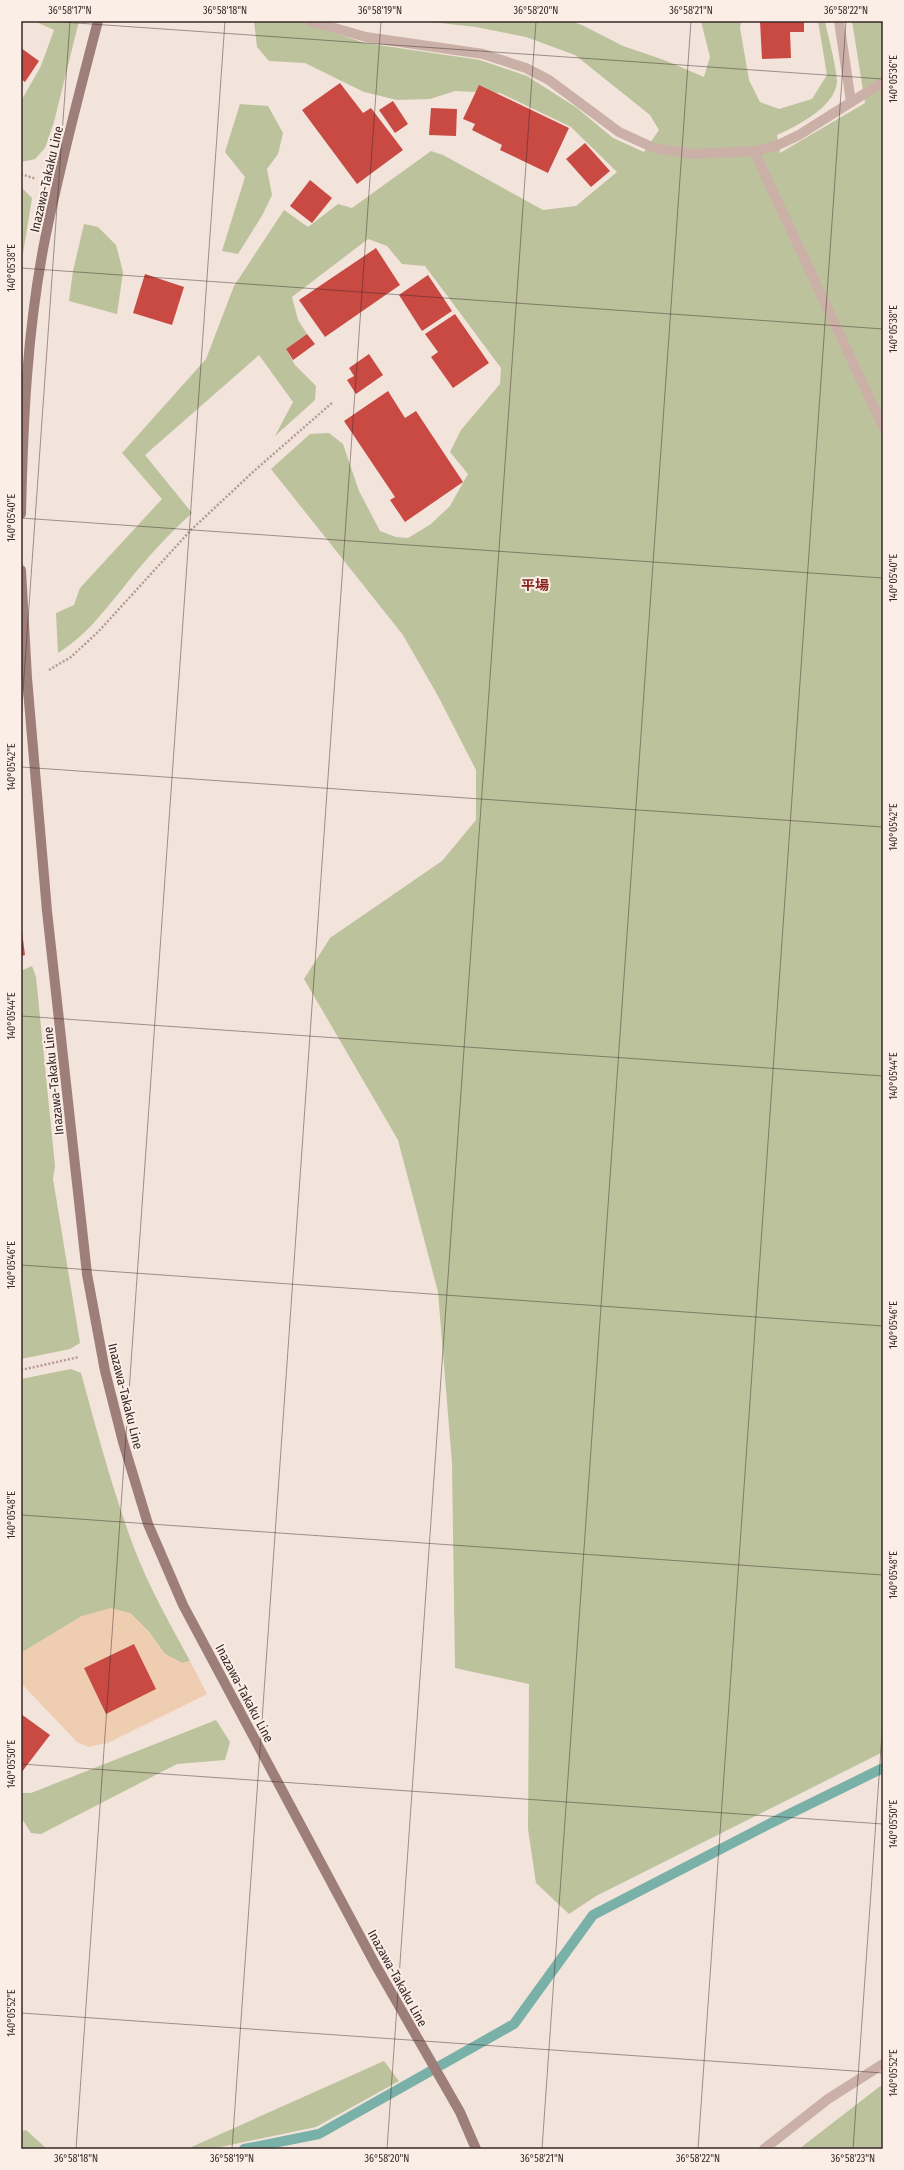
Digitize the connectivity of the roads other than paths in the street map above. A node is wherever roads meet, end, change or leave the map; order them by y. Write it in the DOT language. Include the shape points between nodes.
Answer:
graph roads {
  1 [pos="98,21"];
  2 [pos="310,21"];
  3 [pos="839,21"];
  4 [pos="883,82"];
  5 [pos="851,102"];
  6 [pos="754,151"];
  7 [pos="883,428"];
  8 [pos="21,514"];
  9 [pos="21,570"];
  10 [pos="883,2064"];
  11 [pos="476,2149"];
  12 [pos="764,2149"];
  1 -- 8 [label="main road, Inazawa-Takaku Line" via="45,240 33,318 23,415"];
  2 -- 6 [label="street" via="366,37 483,54 526,68 549,80 619,132 654,148 693,154"];
  3 -- 5 [label="street"];
  4 -- 5 [label="street"];
  5 -- 6 [label="street" via="800,135 776,146"];
  6 -- 7 [label="street"];
  9 -- 11 [label="main road, Inazawa-Takaku Line" via="27,678 52,951 87,1274 123,1442 148,1524 183,1605 375,1964 460,2112"];
  10 -- 12 [label="street" via="828,2099"];
}
